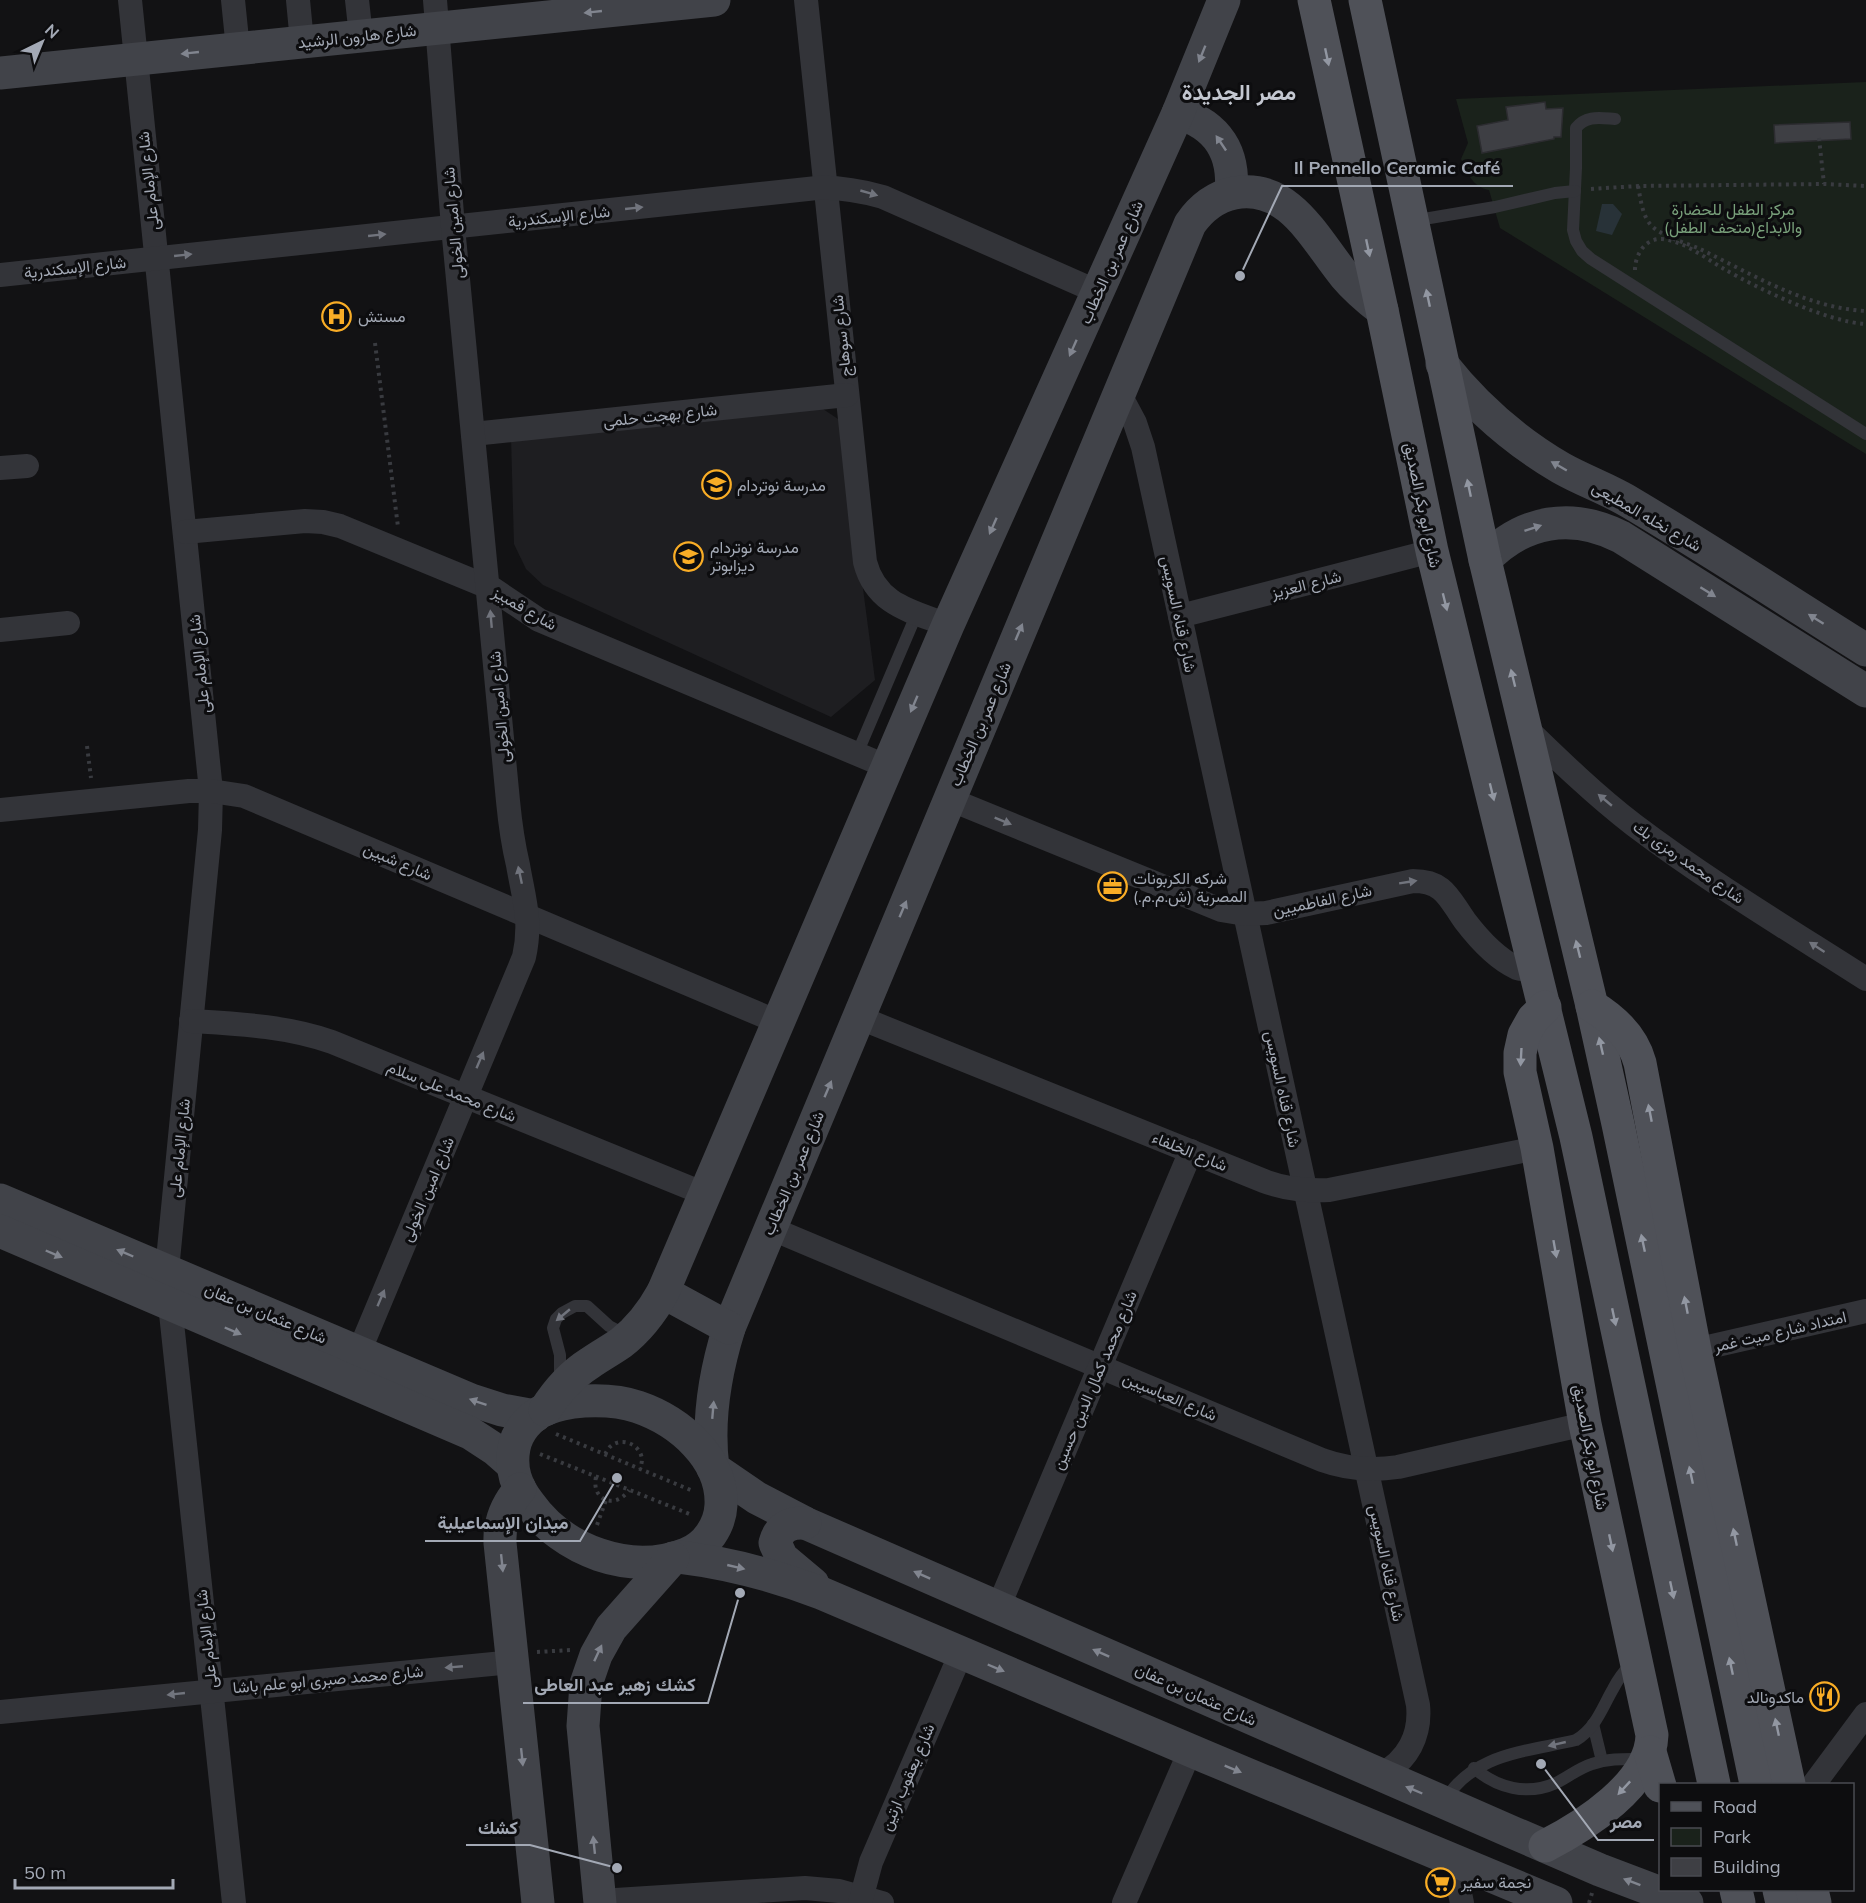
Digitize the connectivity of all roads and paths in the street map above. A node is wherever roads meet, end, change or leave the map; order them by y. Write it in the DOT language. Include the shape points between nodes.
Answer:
graph roads {
  1 [pos="130,0"];
  2 [pos="233,0"];
  3 [pos="298,0"];
  4 [pos="357,0"];
  5 [pos="806,0"];
  6 [pos="1224,0"];
  7 [pos="1314,0"];
  8 [pos="1365,0"];
  9 [pos="698,1"];
  10 [pos="510,10"];
  11 [pos="436,14"];
  12 [pos="361,36"];
  13 [pos="302,42"];
  14 [pos="238,48"];
  15 [pos="136,59"];
  16 [pos="0,73"];
  17 [pos="1178,113"];
  18 [pos="1615,119"];
  19 [pos="1819,138"];
  20 [pos="1824,184"];
  21 [pos="1638,186"];
  22 [pos="1866,186"];
  23 [pos="826,188"];
  24 [pos="1575,191"];
  25 [pos="1231,194"];
  26 [pos="1411,221"];
  27 [pos="453,227"];
  28 [pos="156,258"];
  29 [pos="0,275"];
  30 [pos="1637,288"];
  31 [pos="1098,292"];
  32 [pos="1382,310"];
  33 [pos="1866,311"];
  34 [pos="1866,324"];
  35 [pos="375,343"];
  36 [pos="1442,364"];
  37 [pos="1119,393"];
  38 [pos="848,395"];
  39 [pos="473,434"];
  40 [pos="1866,434"];
  41 [pos="27,466"];
  42 [pos="0,468"];
  43 [pos="185,532"];
  44 [pos="402,551"];
  45 [pos="1432,551"];
  46 [pos="1485,560"];
  47 [pos="488,587"];
  48 [pos="916,613"];
  49 [pos="1180,616"];
  50 [pos="68,623"];
  51 [pos="948,625"];
  52 [pos="0,630"];
  53 [pos="1866,650"];
  54 [pos="1866,691"];
  55 [pos="1525,727"];
  56 [pos="87,746"];
  57 [pos="857,754"];
  58 [pos="888,767"];
  59 [pos="211,791"];
  60 [pos="949,799"];
  61 [pos="93,801"];
  62 [pos="0,810"];
  63 [pos="1245,914"];
  64 [pos="528,916"];
  65 [pos="1535,969"];
  66 [pos="1866,979"];
  67 [pos="1592,1006"];
  68 [pos="1545,1007"];
  69 [pos="858,1017"];
  70 [pos="191,1021"];
  71 [pos="778,1022"];
  72 [pos="465,1096"];
  73 [pos="1537,1148"];
  74 [pos="1191,1151"];
  75 [pos="1305,1190"];
  76 [pos="705,1194"];
  77 [pos="0,1200"];
  78 [pos="770,1228"];
  79 [pos="0,1232"];
  80 [pos="167,1270"];
  81 [pos="663,1292"];
  82 [pos="170,1304"];
  83 [pos="1866,1311"];
  84 [pos="729,1328"];
  85 [pos="629,1336"];
  86 [pos="1695,1350"];
  87 [pos="359,1352"];
  88 [pos="1100,1366"];
  89 [pos="1585,1424"];
  90 [pos="530,1434"];
  91 [pos="604,1454"];
  92 [pos="713,1468"];
  93 [pos="640,1469"];
  94 [pos="1366,1469"];
  95 [pos="596,1477"];
  96 [pos="628,1490"];
  97 [pos="719,1514"];
  98 [pos="805,1523"];
  99 [pos="676,1558"];
  100 [pos="834,1599"];
  101 [pos="998,1608"];
  102 [pos="599,1649"];
  103 [pos="961,1653"];
  104 [pos="512,1658"];
  105 [pos="1636,1659"];
  106 [pos="211,1690"];
  107 [pos="0,1712"];
  108 [pos="1866,1714"];
  109 [pos="1593,1724"];
  110 [pos="1190,1751"];
  111 [pos="1602,1761"];
  112 [pos="1653,1766"];
  113 [pos="1474,1768"];
  114 [pos="1380,1775"];
  115 [pos="1714,1783"];
  116 [pos="1756,1783"];
  117 [pos="1789,1783"];
  118 [pos="1815,1783"];
  119 [pos="1444,1803"];
  120 [pos="1545,1846"];
  121 [pos="1453,1860"];
  122 [pos="868,1901"];
  123 [pos="600,1902"];
  124 [pos="234,1903"];
  125 [pos="538,1903"];
  126 [pos="1124,1903"];
  127 [pos="1462,1903"];
  128 [pos="1556,1903"];
  129 [pos="1687,1903"];
  1 -- 15 [label="street, شارع الإمام على"];
  2 -- 14 [label="street"];
  3 -- 13 [label="street"];
  4 -- 12 [label="street"];
  5 -- 23 [label="street, شارع سوهاج"];
  6 -- 17 [label="street, شارع عمر بن الخطاب, one-way"];
  7 -- 32 [label="main road, شارع ابو بكر الصديق, one-way"];
  8 -- 26 [label="main road"];
  9 -- 10 [label="street, شارع هارون الرشيد, one-way"];
  10 -- 11 [label="street, شارع هارون الرشيد"];
  11 -- 12 [label="street, شارع هارون الرشيد"];
  11 -- 27 [label="street, شارع امين الخولى"];
  12 -- 13 [label="street, شارع هارون الرشيد"];
  13 -- 14 [label="street, شارع هارون الرشيد"];
  14 -- 15 [label="street, شارع هارون الرشيد, one-way"];
  15 -- 16 [label="street, شارع هارون الرشيد"];
  15 -- 28 [label="street, شارع الإمام على"];
  25 -- 17 [label="street, one-way" via="1231,165 1220,139 1200,122"];
  17 -- 31 [label="street, شارع عمر بن الخطاب"];
  18 -- 24 [label="lane" via="1589,118 1576,128"];
  19 -- 20 [label="path"];
  20 -- 21 [label="path"];
  20 -- 22 [label="path"];
  21 -- 24 [label="path"];
  21 -- 33 [label="path" via="1645,216 1659,231 1790,292 1832,306"];
  27 -- 23 [label="street, شارع الإسكندرية, one-way"];
  23 -- 31 [label="street, شارع الإسكندرية, one-way" via="855,190 883,198"];
  23 -- 38 [label="street, شارع سوهاج"];
  24 -- 26 [label="lane"];
  24 -- 30 [label="lane" via="1573,230 1582,251"];
  25 -- 32 [label="street, شارع عمر بن الخطاب" via="1262,194 1290,208 1351,283"];
  25 -- 37 [label="street, شارع عمر بن الخطاب" via="1212,201 1190,224"];
  36 -- 26 [label="main road, one-way"];
  28 -- 27 [label="street, شارع الإسكندرية, one-way"];
  27 -- 39 [label="street, شارع امين الخولى"];
  28 -- 29 [label="street, شارع الإسكندرية"];
  28 -- 43 [label="street, شارع الإمام على"];
  30 -- 34 [label="path" via="1635,265 1639,251 1650,241 1664,239 1780,297 1835,318"];
  30 -- 40 [label="lane"];
  31 -- 51 [label="street, شارع عمر بن الخطاب, one-way"];
  32 -- 45 [label="main road, شارع ابو بكر الصديق"];
  35 -- 44 [label="path"];
  46 -- 36 [label="main road, one-way"];
  53 -- 36 [label="street, شارع نخله المطيعى, one-way" via="1634,505 1528,447 1482,408"];
  37 -- 49 [label="street, شارع قناه السويس" via="1141,439"];
  60 -- 37 [label="street, شارع عمر بن الخطاب, one-way"];
  38 -- 39 [label="street, شارع بهجت حلمى"];
  38 -- 48 [label="street, شارع سوهاج" via="868,572 884,596"];
  39 -- 47 [label="street, شارع امين الخولى"];
  41 -- 42 [label="street"];
  43 -- 44 [label="street, شارع قمبيز" via="314,521 340,526"];
  43 -- 59 [label="street, شارع الإمام على"];
  44 -- 47 [label="street, شارع قمبيز"];
  45 -- 49 [label="street, شارع العزيز"];
  45 -- 65 [label="main road, شارع ابو بكر الصديق, one-way"];
  46 -- 54 [label="street, شارع نخله المطيعى, one-way" via="1511,538 1532,528 1566,522 1600,528 1621,537"];
  55 -- 46 [label="main road, one-way"];
  47 -- 57 [label="street, شارع قمبيز" via="540,620"];
  64 -- 47 [label="street, شارع امين الخولى, one-way" via="508,801"];
  48 -- 51 [label="street, شارع سوهاج"];
  48 -- 57 [label="lane"];
  49 -- 63 [label="street, شارع قناه السويس"];
  50 -- 52 [label="street"];
  51 -- 58 [label="street, شارع عمر بن الخطاب, one-way"];
  66 -- 55 [label="street, شارع محمد رمزى بك, one-way" via="1633,824"];
  67 -- 55 [label="main road, one-way"];
  56 -- 61 [label="path"];
  57 -- 58 [label="street, شارع قمبيز"];
  58 -- 71 [label="street, شارع عمر بن الخطاب"];
  59 -- 61 [label="street, شارع شبين"];
  59 -- 64 [label="street, شارع شبين" via="254,799"];
  59 -- 70 [label="street, شارع الإمام على"];
  60 -- 63 [label="street, شارع الفاطميين, one-way" via="1221,910"];
  69 -- 60 [label="street, شارع عمر بن الخطاب, one-way"];
  61 -- 62 [label="street, شارع شبين"];
  63 -- 65 [label="street, شارع الفاطميين, one-way" via="1421,881 1447,893 1473,930 1494,951 1518,969"];
  63 -- 75 [label="street, شارع قناه السويس"];
  64 -- 71 [label="street, شارع شبين"];
  72 -- 64 [label="street, شارع امين الخولى, one-way" via="524,957"];
  65 -- 68 [label="main road, شارع ابو بكر الصديق"];
  86 -- 67 [label="main road, one-way" via="1637,1053 1621,1028"];
  116 -- 67 [label="main road, one-way"];
  68 -- 73 [label="main road, شارع ابو بكر الصديق, one-way" via="1528,1027 1520,1063"];
  68 -- 115 [label="main road, شارع ابو بكر الصديق, one-way"];
  69 -- 74 [label="street, شارع الخلفاء"];
  78 -- 69 [label="street, شارع عمر بن الخطاب, one-way"];
  70 -- 72 [label="street, شارع محمد على سلام" via="273,1027 318,1037"];
  70 -- 80 [label="street, شارع الإمام على"];
  71 -- 76 [label="street, شارع عمر بن الخطاب"];
  72 -- 76 [label="street, شارع محمد على سلام"];
  87 -- 72 [label="street, شارع امين الخولى, one-way"];
  73 -- 75 [label="street, شارع الخلفاء" via="1341,1188"];
  73 -- 89 [label="main road, شارع ابو بكر الصديق, one-way"];
  74 -- 75 [label="street, شارع الخلفاء" via="1274,1184"];
  74 -- 88 [label="street, شارع محمد كمال الدين حسين"];
  75 -- 94 [label="street, شارع قناه السويس"];
  76 -- 81 [label="street, شارع عمر بن الخطاب"];
  80 -- 77 [label="street, شارع عثمان بن عفان, one-way"];
  78 -- 84 [label="street, شارع عمر بن الخطاب"];
  78 -- 88 [label="street, شارع العباسيين"];
  79 -- 82 [label="street, شارع عثمان بن عفان, one-way"];
  80 -- 87 [label="street, شارع عثمان بن عفان"];
  81 -- 84 [label="street"];
  81 -- 85 [label="street, شارع عمر بن الخطاب"];
  82 -- 90 [label="street, شارع عثمان بن عفان, one-way" via="470,1433 496,1450"];
  82 -- 106 [label="street, شارع الإمام على"];
  83 -- 86 [label="street, امتداد شارع ميت غمر"];
  92 -- 84 [label="street, شارع عمر بن الخطاب, one-way" via="714,1397"];
  85 -- 90 [label="street, شارع عمر بن الخطاب" via="573,1375"];
  85 -- 90 [label="lane, one-way" via="609,1326 587,1306 575,1306 562,1313 553,1328 561,1362"];
  117 -- 86 [label="main road, one-way"];
  90 -- 87 [label="street, شارع عثمان بن عفان, one-way" via="502,1410"];
  88 -- 94 [label="street, شارع العباسيين" via="1322,1460"];
  88 -- 101 [label="street, شارع محمد كمال الدين حسين"];
  89 -- 94 [label="street, شارع العباسيين" via="1398,1467"];
  89 -- 105 [label="main road, شارع ابو بكر الصديق, one-way"];
  90 -- 91 [label="path"];
  90 -- 92 [label="street" via="571,1402 611,1401 662,1418 704,1453"];
  90 -- 95 [label="path"];
  90 -- 99 [label="street" via="534,1510 552,1528 584,1549 609,1557 634,1562"];
  90 -- 104 [label="street, شارع عمر بن الخطاب, one-way" via="500,1536"];
  91 -- 93 [label="path"];
  91 -- 93 [label="path" via="610,1446 628,1442 638,1449"];
  92 -- 97 [label="street" via="720,1491"];
  92 -- 98 [label="street, شارع عثمان بن عفان" via="757,1498"];
  93 -- 97 [label="path"];
  94 -- 114 [label="street, شارع قناه السويس" via="1418,1714 1411,1747 1395,1766"];
  95 -- 96 [label="path"];
  95 -- 96 [label="path" via="596,1491 606,1500 619,1500"];
  96 -- 97 [label="path"];
  97 -- 99 [label="street" via="709,1537"];
  98 -- 100 [label="street" via="790,1524 782,1530 776,1548 786,1563"];
  101 -- 98 [label="street, شارع عثمان بن عفان, one-way"];
  99 -- 100 [label="street, one-way" via="765,1574"];
  99 -- 102 [label="street" via="624,1612"];
  100 -- 103 [label="street"];
  114 -- 101 [label="street, شارع عثمان بن عفان, one-way"];
  102 -- 104 [label="path"];
  123 -- 102 [label="street, one-way" via="583,1726 586,1684"];
  103 -- 110 [label="street, one-way"];
  103 -- 122 [label="street, شارع يعقوب ارتين" via="871,1862"];
  104 -- 106 [label="street, شارع محمد صبرى ابو علم باشا, one-way"];
  104 -- 125 [label="street, شارع عمر بن الخطاب, one-way"];
  105 -- 109 [label="lane" via="1617,1682"];
  105 -- 112 [label="main road, شارع ابو بكر الصديق" via="1652,1735"];
  106 -- 107 [label="street, شارع محمد صبرى ابو علم باشا, one-way"];
  106 -- 124 [label="street, شارع الإمام على"];
  108 -- 118 [label="street"];
  109 -- 111 [label="lane"];
  109 -- 113 [label="lane, one-way" via="1576,1740 1496,1758"];
  110 -- 121 [label="street, one-way"];
  110 -- 126 [label="street"];
  111 -- 112 [label="lane"];
  111 -- 113 [label="lane" via="1552,1785 1534,1789 1497,1784"];
  112 -- 120 [label="main road, one-way" via="1579,1828"];
  113 -- 119 [label="lane"];
  119 -- 114 [label="street, شارع عثمان بن عفان, one-way"];
  119 -- 120 [label="street, شارع عثمان بن عفان"];
  129 -- 120 [label="street, شارع عثمان بن عفان, one-way"];
  121 -- 127 [label="street"];
  121 -- 128 [label="street"];
  122 -- 123 [label="street" via="839,1891 805,1888"];
}
